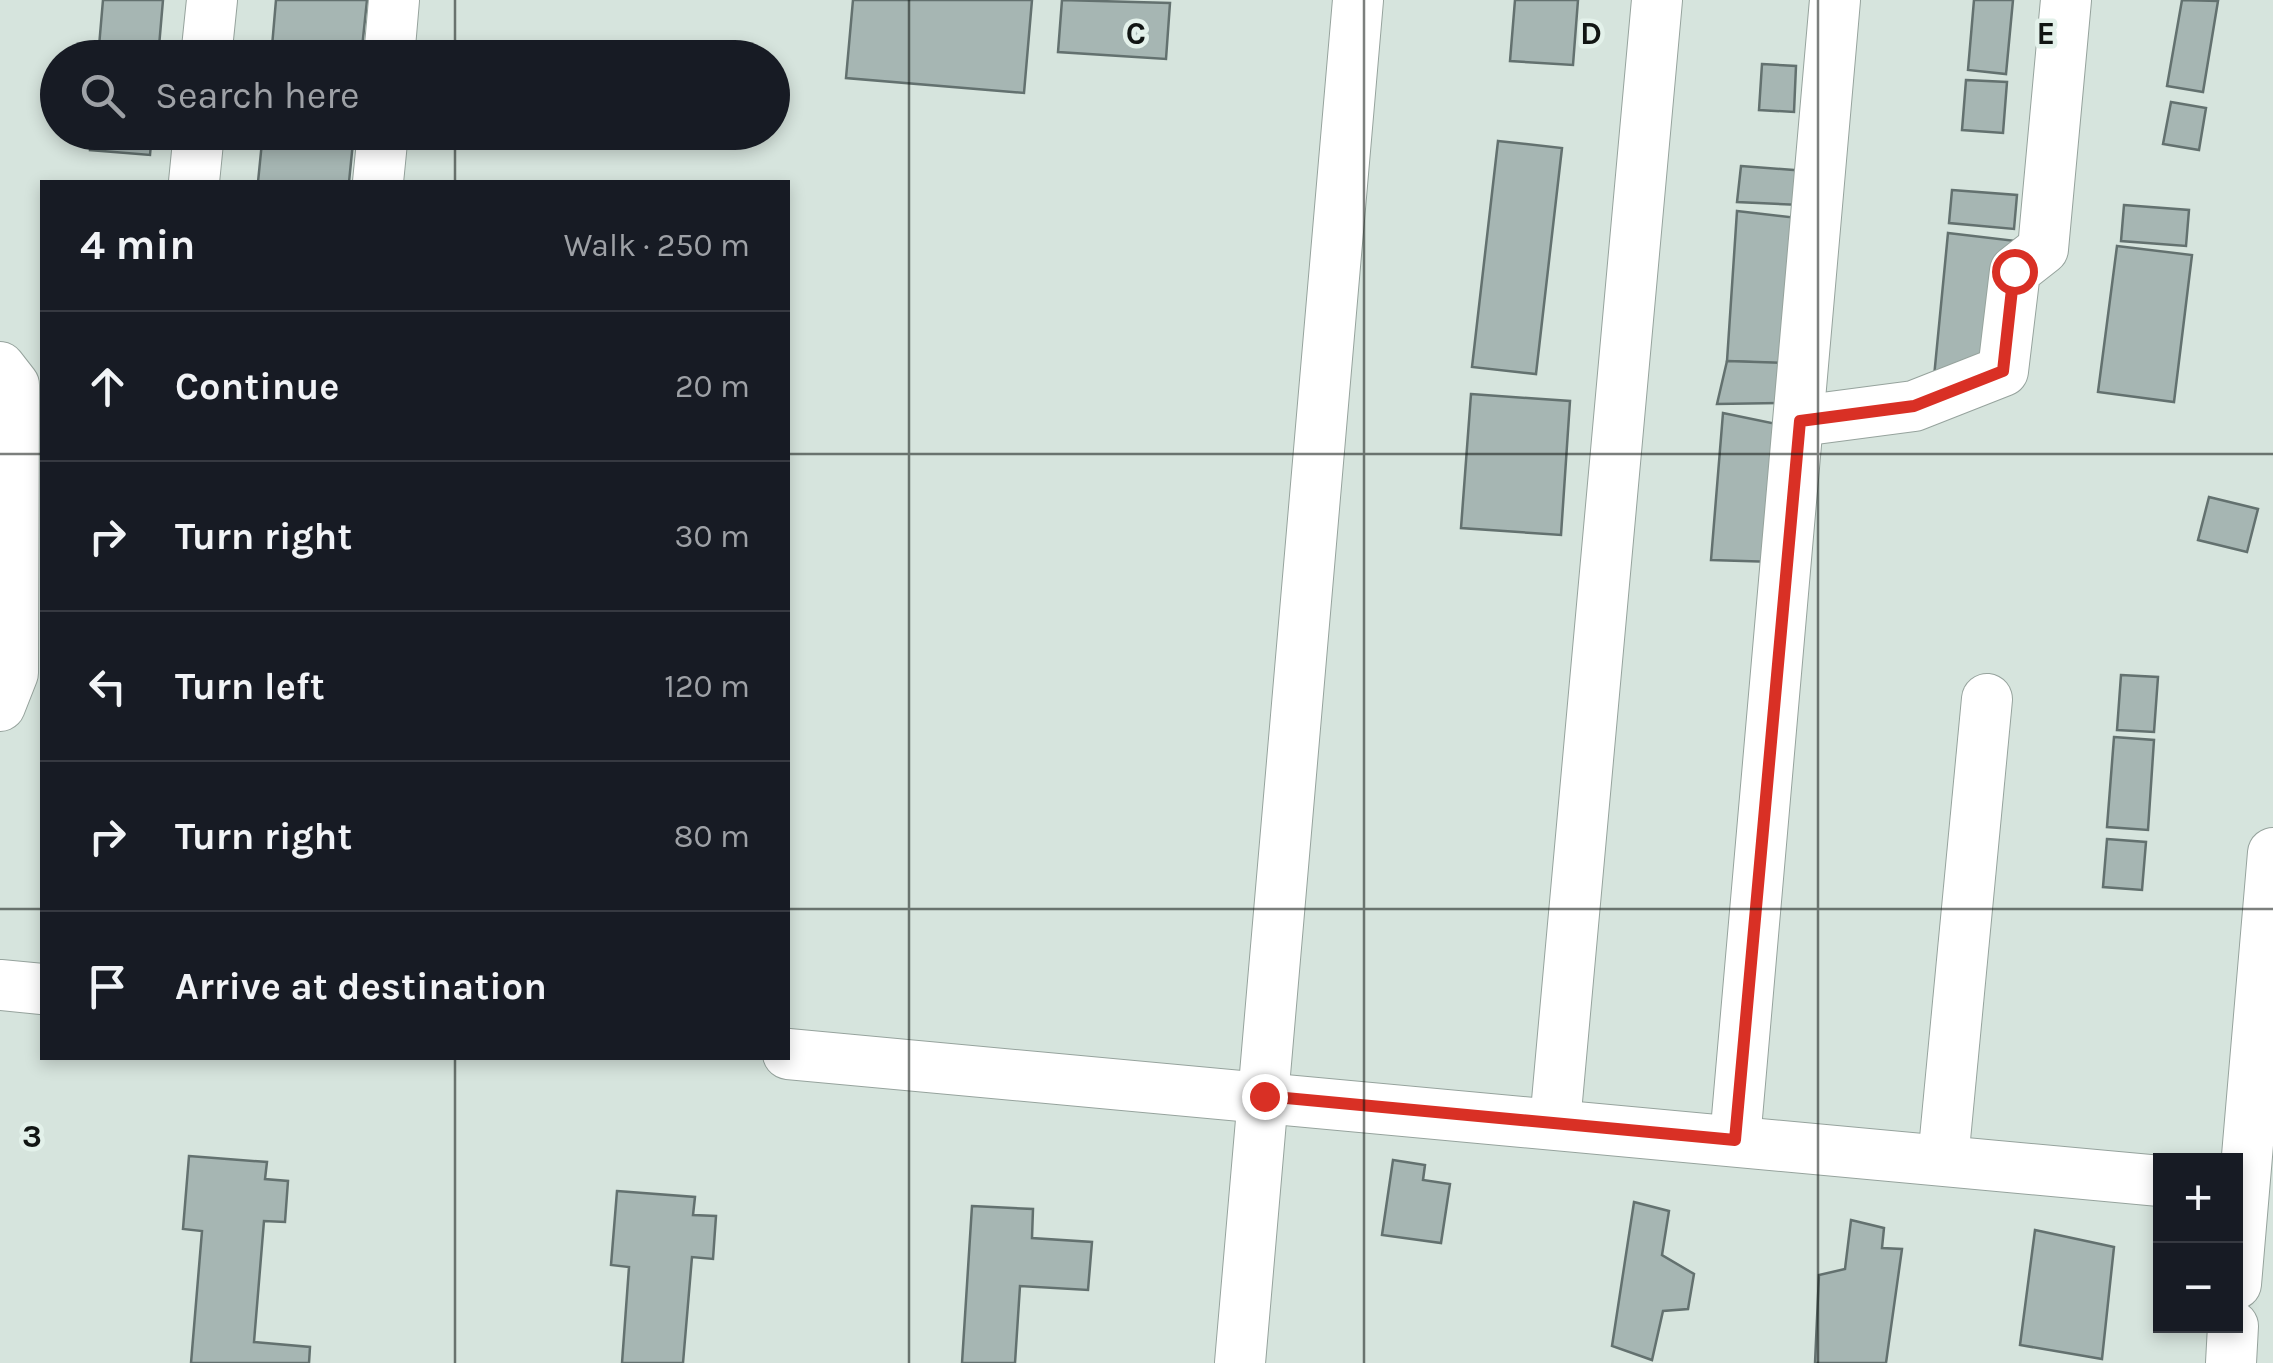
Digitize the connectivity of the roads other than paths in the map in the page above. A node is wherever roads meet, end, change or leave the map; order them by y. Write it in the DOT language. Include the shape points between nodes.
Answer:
graph roads {
  1 [pos="212,0"];
  2 [pos="394,0"];
  3 [pos="1358,0"];
  4 [pos="1657,0"];
  5 [pos="1835,0"];
  6 [pos="2066,0"];
  7 [pos="208,40"];
  8 [pos="391,40"];
  9 [pos="197,150"];
  10 [pos="381,150"];
  11 [pos="194,180"];
  12 [pos="378,180"];
  13 [pos="0,367"];
  14 [pos="1800,421"];
  15 [pos="1988,699"];
  16 [pos="0,706"];
  17 [pos="2272,885"];
  18 [pos="0,985"];
  19 [pos="40,989"];
  20 [pos="790,1054"];
  21 [pos="1264,1096"];
  22 [pos="1555,1123"];
  23 [pos="1735,1140"];
  24 [pos="2242,1153"];
  25 [pos="1943,1160"];
  26 [pos="2153,1179"];
  27 [pos="2233,1333"];
  28 [pos="1240,1363"];
  29 [pos="2231,1363"];
  1 -- 7 [label="street"];
  2 -- 8 [label="street"];
  3 -- 21 [label="street"];
  4 -- 22 [label="street"];
  5 -- 14 [label="street"];
  6 -- 14 [label="street" via="2043,250 2014,271 2003,371 1914,406"];
  9 -- 11 [label="street"];
  10 -- 12 [label="street"];
  13 -- 16 [label="street" via="14,385 13,674"];
  14 -- 23 [label="street"];
  15 -- 25 [label="street"];
  17 -- 24 [label="street"];
  18 -- 19 [label="street"];
  20 -- 21 [label="street"];
  21 -- 22 [label="street"];
  21 -- 28 [label="street"];
  22 -- 23 [label="street"];
  23 -- 25 [label="street"];
  25 -- 26 [label="street"];
  27 -- 29 [label="street"];
}
